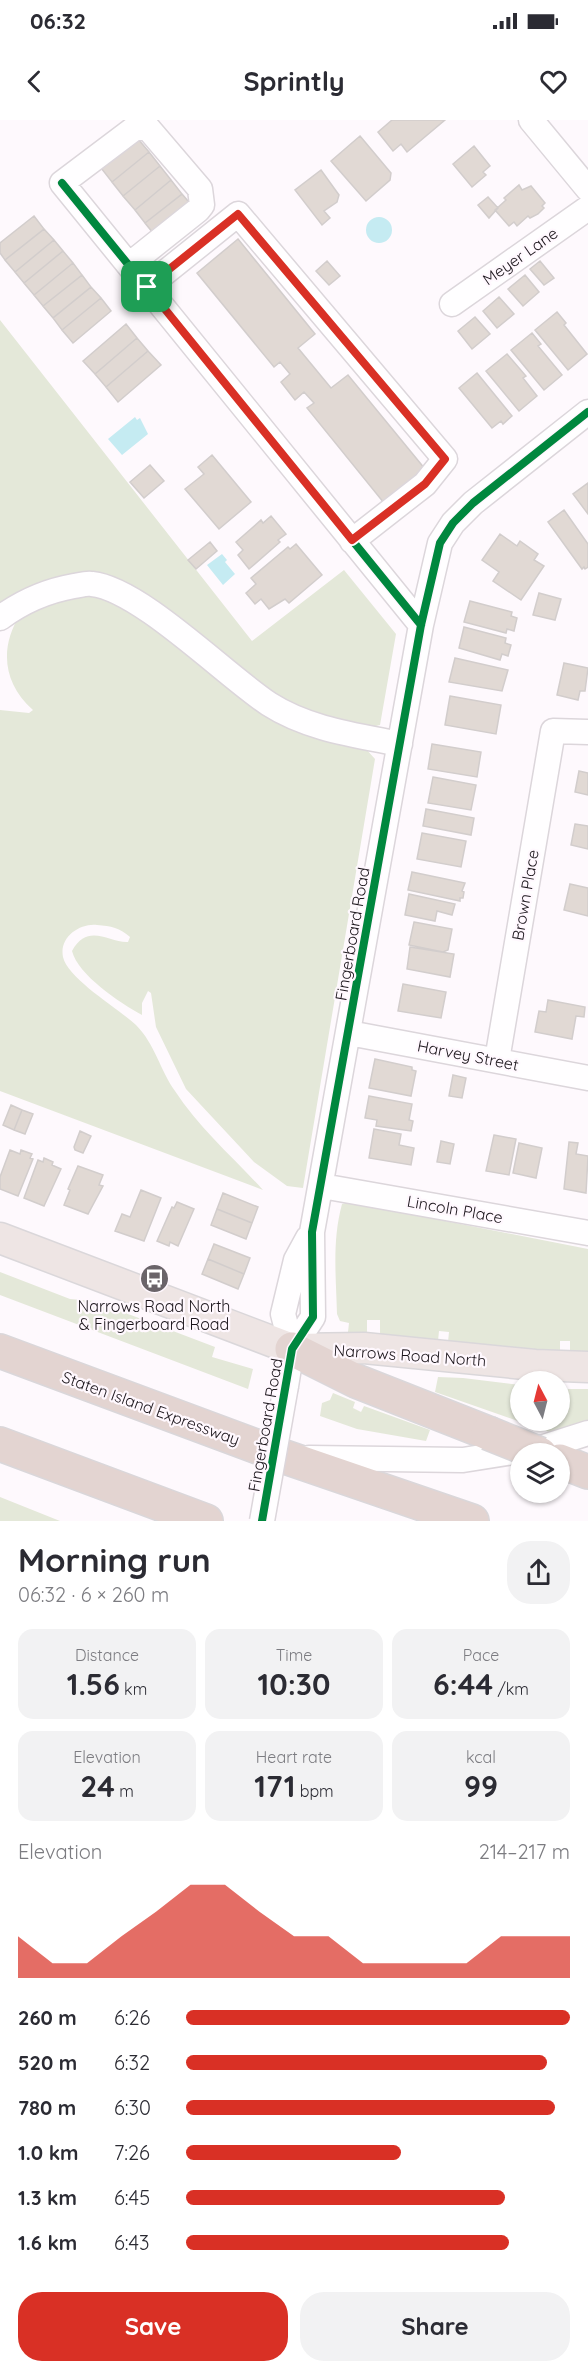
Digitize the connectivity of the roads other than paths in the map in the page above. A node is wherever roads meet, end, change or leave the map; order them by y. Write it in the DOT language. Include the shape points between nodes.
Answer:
graph roads {
  1 [pos="531,120"];
  2 [pos="588,189"];
  3 [pos="588,208"];
  4 [pos="129,265"];
  5 [pos="147,287"];
  6 [pos="452,304"];
  7 [pos="588,412"];
  8 [pos="352,540"];
  9 [pos="0,618"];
  10 [pos="421,625"];
  11 [pos="588,732"];
  12 [pos="400,744"];
  13 [pos="349,1033"];
  14 [pos="497,1060"];
  15 [pos="588,1078"];
  16 [pos="322,1186"];
  17 [pos="588,1233"];
  18 [pos="0,1238"];
  19 [pos="0,1330"];
  20 [pos="292,1349"];
  21 [pos="0,1351"];
  22 [pos="588,1368"];
  23 [pos="177,1418"];
  24 [pos="588,1433"];
  25 [pos="514,1443"];
  26 [pos="0,1444"];
  27 [pos="285,1458"];
  28 [pos="189,1518"];
  29 [pos="262,1521"];
  30 [pos="472,1521"];
  1 -- 2 [label="street"];
  3 -- 6 [label="street, Meyer Lane"];
  4 -- 4 [label="street" via="63,183 142,126 147,127 200,189 202,205"];
  4 -- 5 [label="street"];
  5 -- 8 [label="street"];
  5 -- 8 [label="street" via="238,214 445,459 425,484"];
  7 -- 10 [label="street, Fingerboard Road" via="453,523 440,543"];
  8 -- 10 [label="street"];
  9 -- 12 [label="street" via="18,604 53,590 92,583 121,593 144,608 270,704 314,726"];
  10 -- 12 [label="street, Fingerboard Road"];
  11 -- 14 [label="street, Brown Place" via="554,731"];
  12 -- 13 [label="street, Fingerboard Road"];
  13 -- 14 [label="street, Harvey Street"];
  13 -- 16 [label="street, Fingerboard Road"];
  14 -- 15 [label="street, Harvey Street"];
  16 -- 17 [label="street, Lincoln Place"];
  16 -- 20 [label="street, Fingerboard Road" via="312,1232 296,1260 283,1314"];
  18 -- 20 [label="main road, Narrows Road North"];
  19 -- 23 [label="highway"];
  20 -- 22 [label="main road, Narrows Road North" via="364,1348"];
  20 -- 25 [label="highway, bridge" via="356,1381"];
  20 -- 29 [label="street, Fingerboard Road, bridge"];
  21 -- 23 [label="highway, Staten Island Expressway"];
  23 -- 27 [label="highway, Staten Island Expressway"];
  24 -- 27 [label="street" via="534,1449 464,1460"];
  26 -- 28 [label="highway"];
  27 -- 30 [label="highway, Staten Island Expressway"];
}
